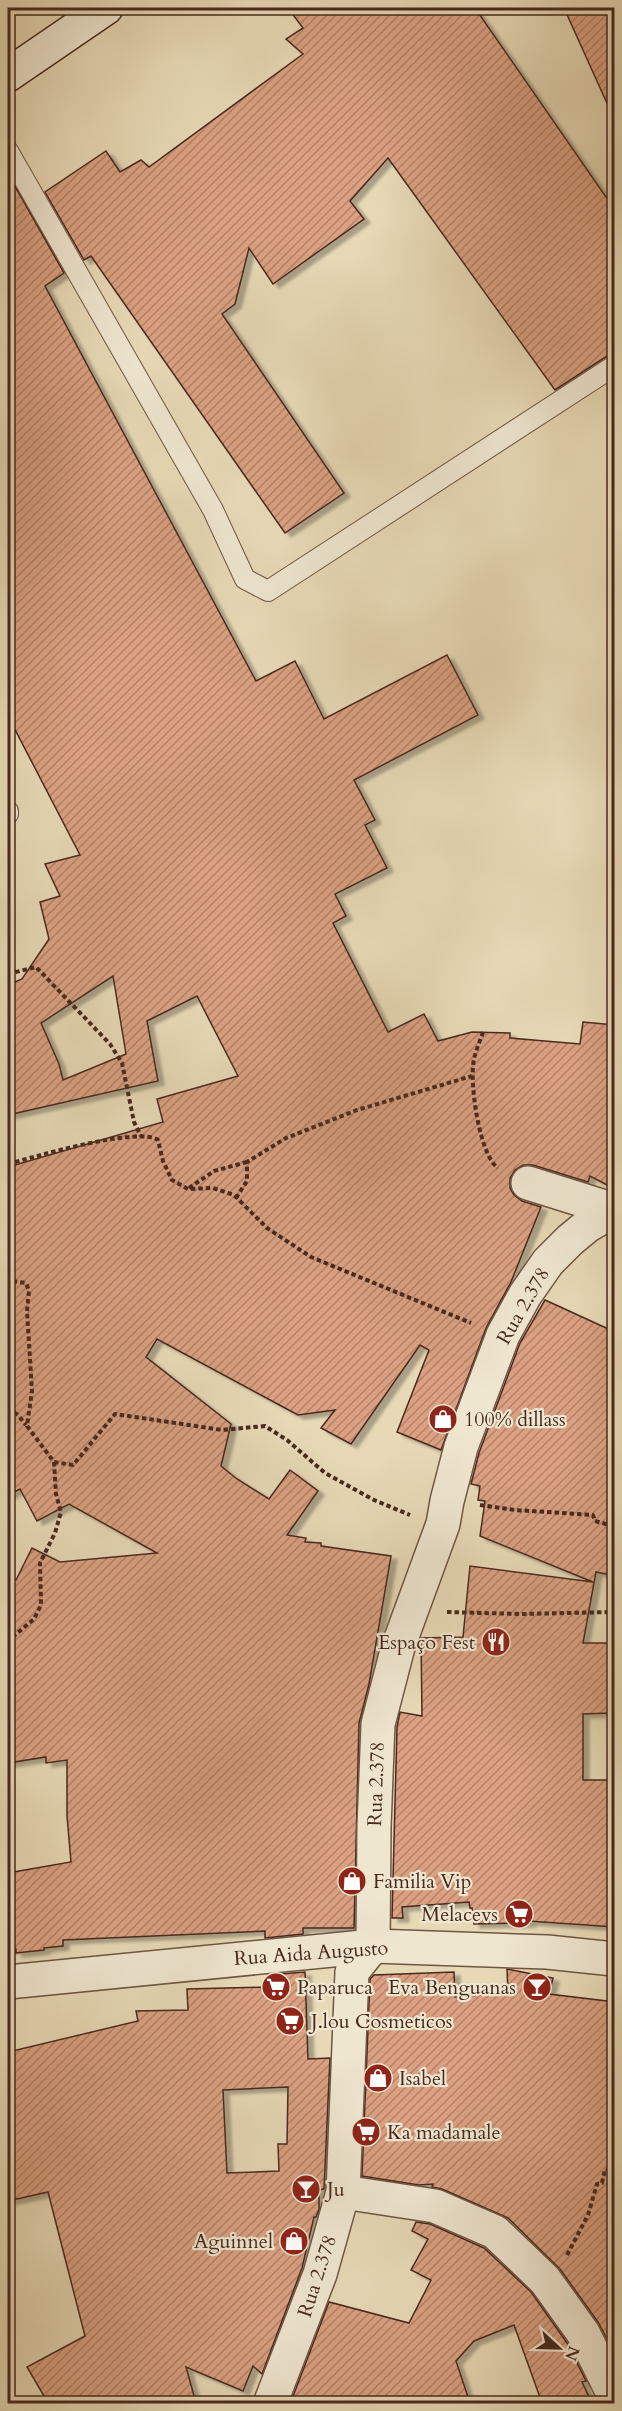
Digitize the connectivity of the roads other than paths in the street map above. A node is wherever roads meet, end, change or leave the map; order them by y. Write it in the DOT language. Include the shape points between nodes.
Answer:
graph roads {
  1 [pos="106,8"];
  2 [pos="8,75"];
  3 [pos="8,151"];
  4 [pos="615,366"];
  5 [pos="528,1183"];
  6 [pos="615,1210"];
  7 [pos="373,1946"];
  8 [pos="615,1959"];
  9 [pos="8,1982"];
  10 [pos="343,2192"];
  11 [pos="615,2395"];
  12 [pos="270,2403"];
  1 -- 2 [label="street"];
  3 -- 4 [label="lane" via="213,510 245,579 268,591"];
  5 -- 6 [label="street"];
  6 -- 7 [label="street, Rua 2.378" via="587,1226 548,1263 525,1295 502,1335 461,1447 445,1512 398,1647 378,1724"];
  7 -- 8 [label="street, Rua Aida Augusto"];
  7 -- 9 [label="street, Rua Aida Augusto"];
  7 -- 10 [label="street, Rua 2.378" via="352,1972"];
  10 -- 11 [label="street" via="435,2206 495,2232 545,2280 583,2333"];
  10 -- 12 [label="street, Rua 2.378" via="320,2274"];
}
